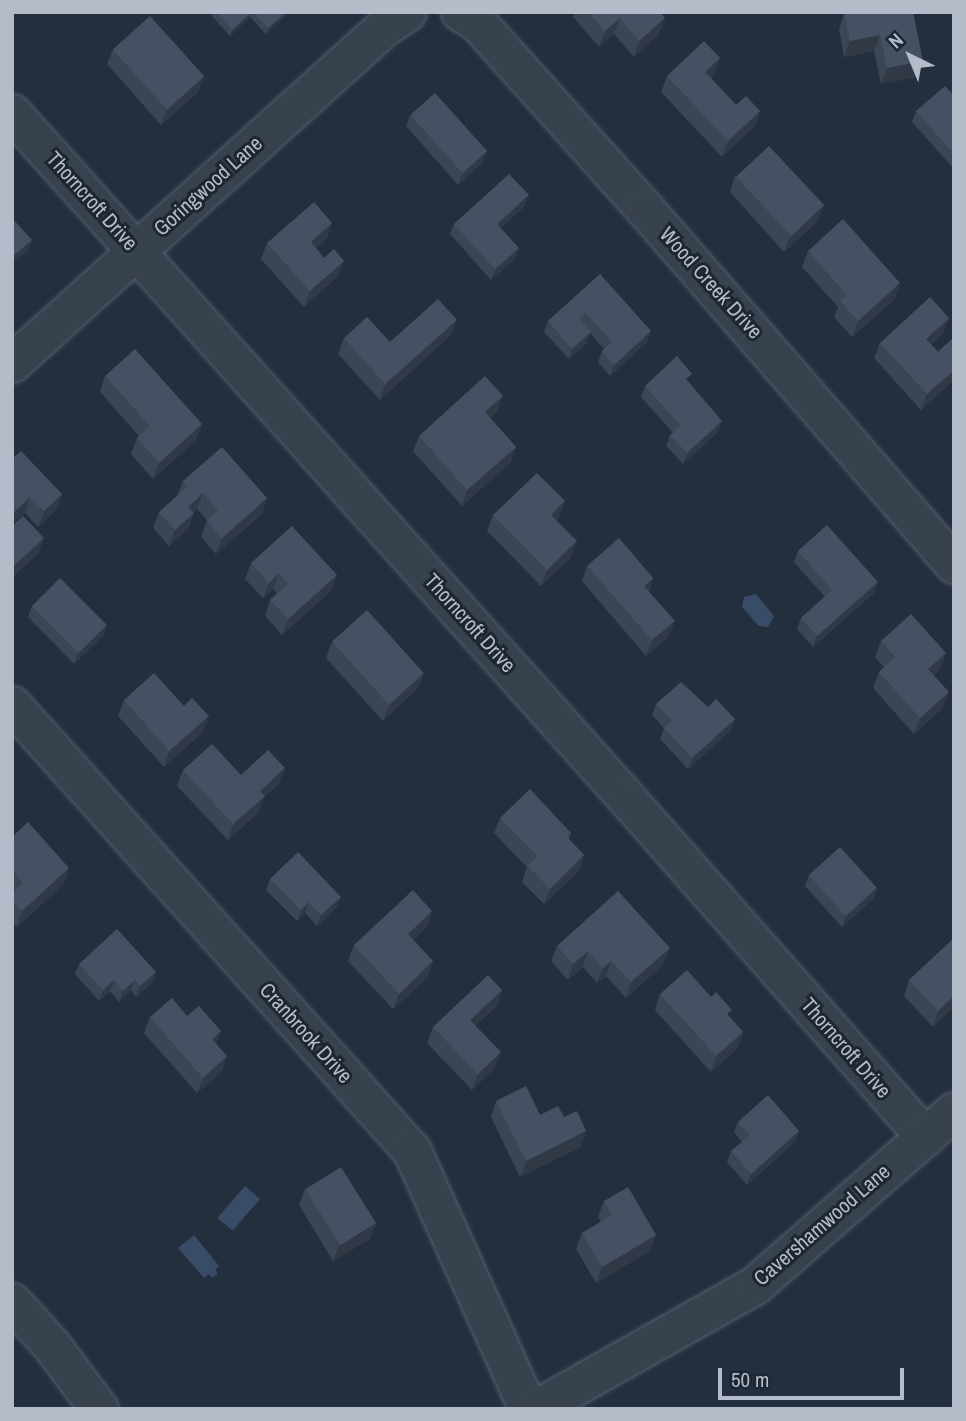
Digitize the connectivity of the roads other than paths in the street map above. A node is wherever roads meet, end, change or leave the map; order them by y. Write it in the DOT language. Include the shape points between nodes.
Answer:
graph roads {
  1 [pos="407,12"];
  2 [pos="460,12"];
  3 [pos="12,113"];
  4 [pos="136,251"];
  5 [pos="12,363"];
  6 [pos="954,564"];
  7 [pos="12,705"];
  8 [pos="954,1111"];
  9 [pos="925,1137"];
  10 [pos="12,1302"];
  11 [pos="99,1409"];
  12 [pos="528,1409"];
  13 [pos="535,1409"];
  1 -- 4 [label="street, Goringwood Lane" via="384,27"];
  2 -- 6 [label="street, Wood Creek Drive" via="477,22 645,209"];
  3 -- 4 [label="street, Thorncroft Drive"];
  4 -- 5 [label="street, Goringwood Lane"];
  4 -- 9 [label="street, Thorncroft Drive"];
  7 -- 12 [label="street, Cranbrook Drive" via="412,1151"];
  8 -- 9 [label="street, Cavershamwood Lane"];
  9 -- 13 [label="street, Cavershamwood Lane" via="755,1285"];
  10 -- 11 [label="street" via="59,1354"];
}
